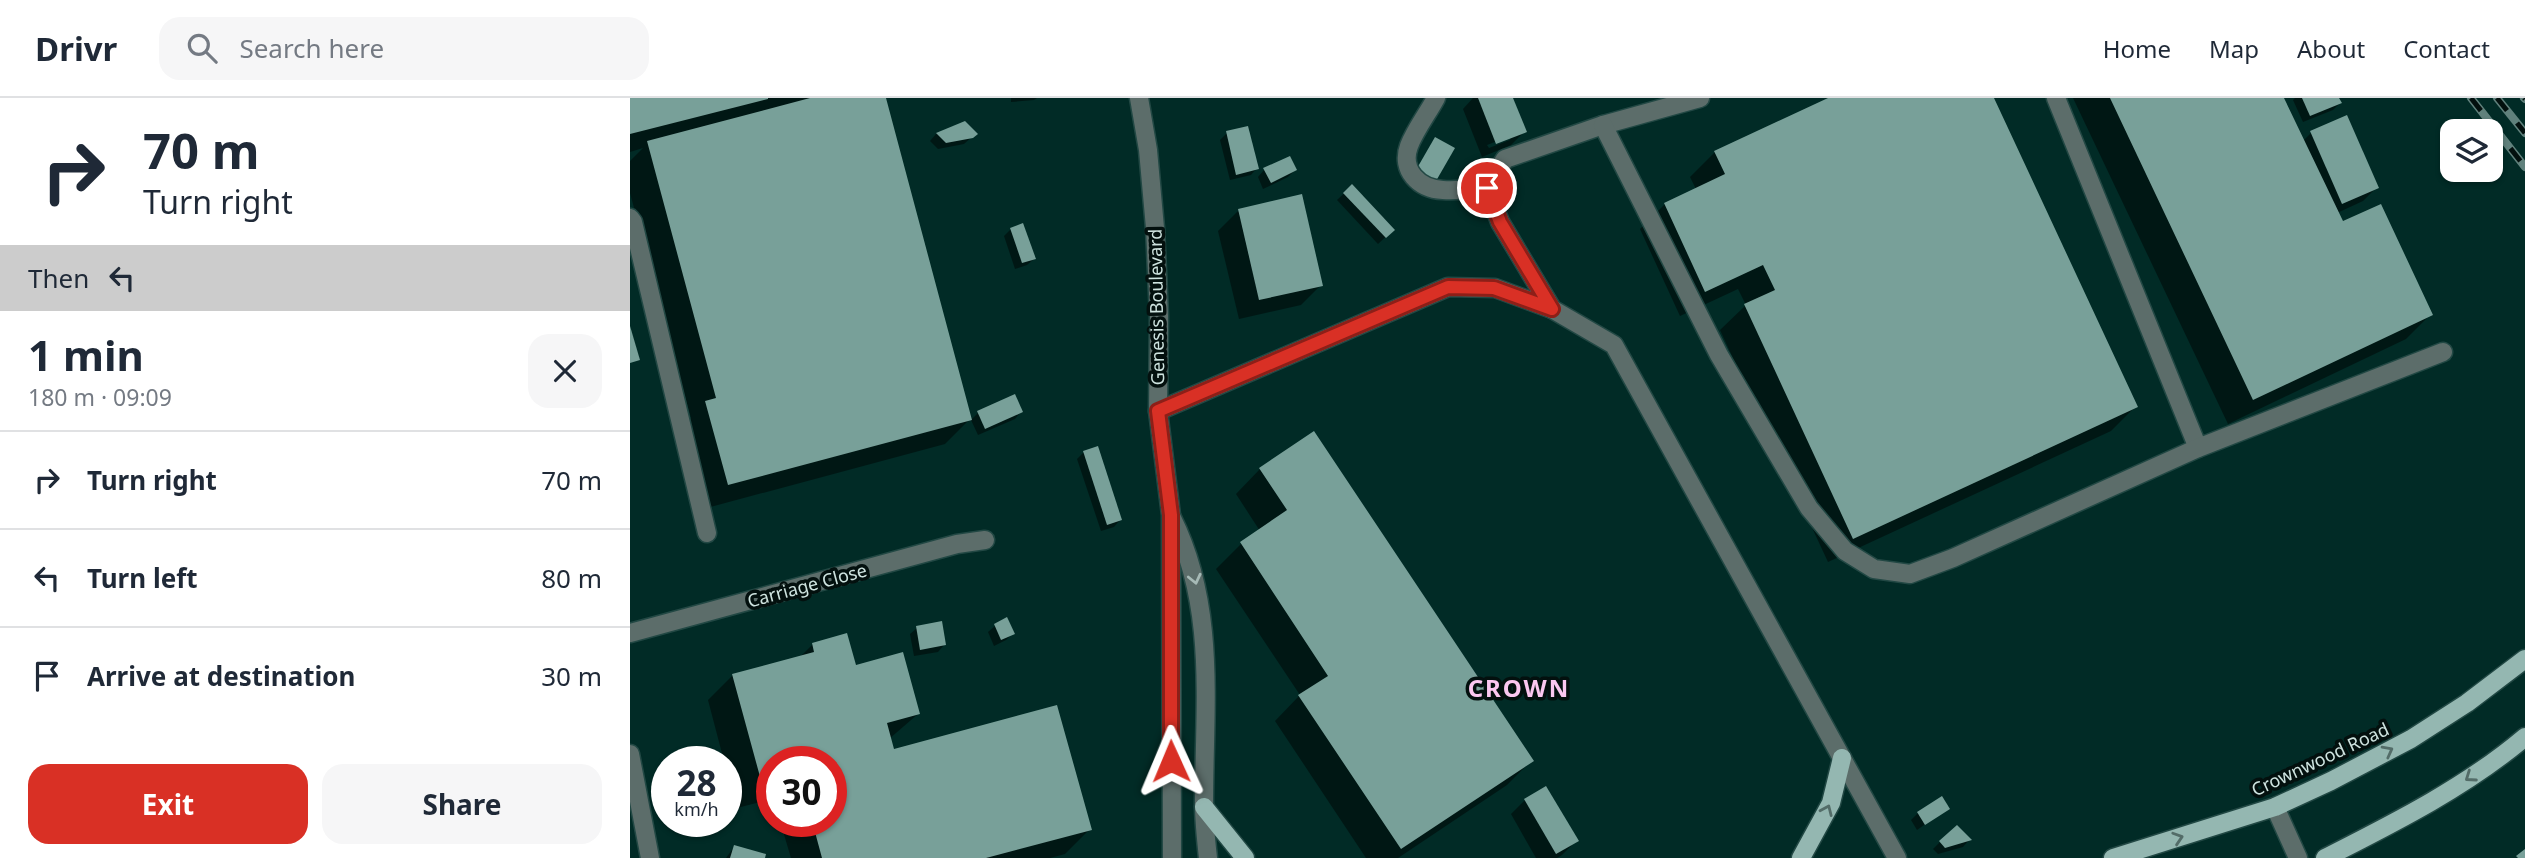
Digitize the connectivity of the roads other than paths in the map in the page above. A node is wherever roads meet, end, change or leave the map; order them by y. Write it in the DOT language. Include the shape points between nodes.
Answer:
graph roads {
  1 [pos="1139,98"];
  2 [pos="1436,98"];
  3 [pos="1700,98"];
  4 [pos="2056,98"];
  5 [pos="1604,125"];
  6 [pos="1487,188"];
  7 [pos="630,218"];
  8 [pos="1552,309"];
  9 [pos="2443,352"];
  10 [pos="1158,411"];
  11 [pos="2198,448"];
  12 [pos="1171,515"];
  13 [pos="707,533"];
  14 [pos="985,540"];
  15 [pos="630,633"];
  16 [pos="2525,659"];
  17 [pos="2525,737"];
  18 [pos="630,754"];
  19 [pos="1842,758"];
  20 [pos="1204,807"];
  21 [pos="2275,807"];
  22 [pos="650,858"];
  23 [pos="1172,858"];
  24 [pos="1208,858"];
  25 [pos="1245,858"];
  26 [pos="1801,858"];
  27 [pos="1897,858"];
  28 [pos="2113,858"];
  29 [pos="2298,858"];
  30 [pos="2325,858"];
  1 -- 10 [label="street, Genesis Boulevard" via="1155,228"];
  2 -- 6 [label="street" via="1409,146 1405,162 1409,173 1440,190"];
  3 -- 5 [label="street"];
  4 -- 11 [label="street"];
  5 -- 6 [label="street" via="1505,159"];
  5 -- 11 [label="street" via="1719,355 1809,508 1845,551 1874,569 1910,574 1953,558"];
  6 -- 8 [label="street" via="1500,222"];
  7 -- 13 [label="street"];
  8 -- 10 [label="street" via="1494,288 1448,287"];
  8 -- 19 [label="street" via="1614,345"];
  9 -- 11 [label="street"];
  10 -- 12 [label="street, Genesis Boulevard"];
  12 -- 20 [label="street, Genesis Boulevard, one-way" via="1194,574 1205,645"];
  12 -- 23 [label="street, Genesis Boulevard"];
  14 -- 15 [label="street, Carriage Close"];
  21 -- 16 [label="main road, Crownwood Road, one-way" via="2411,739"];
  17 -- 30 [label="main road, one-way" via="2452,789"];
  18 -- 22 [label="street"];
  26 -- 19 [label="main road, one-way" via="1831,803"];
  19 -- 27 [label="street"];
  20 -- 24 [label="street, Genesis Boulevard"];
  20 -- 25 [label="main road"];
  28 -- 21 [label="main road, Crownwood Road, one-way"];
  21 -- 29 [label="street"];
}
